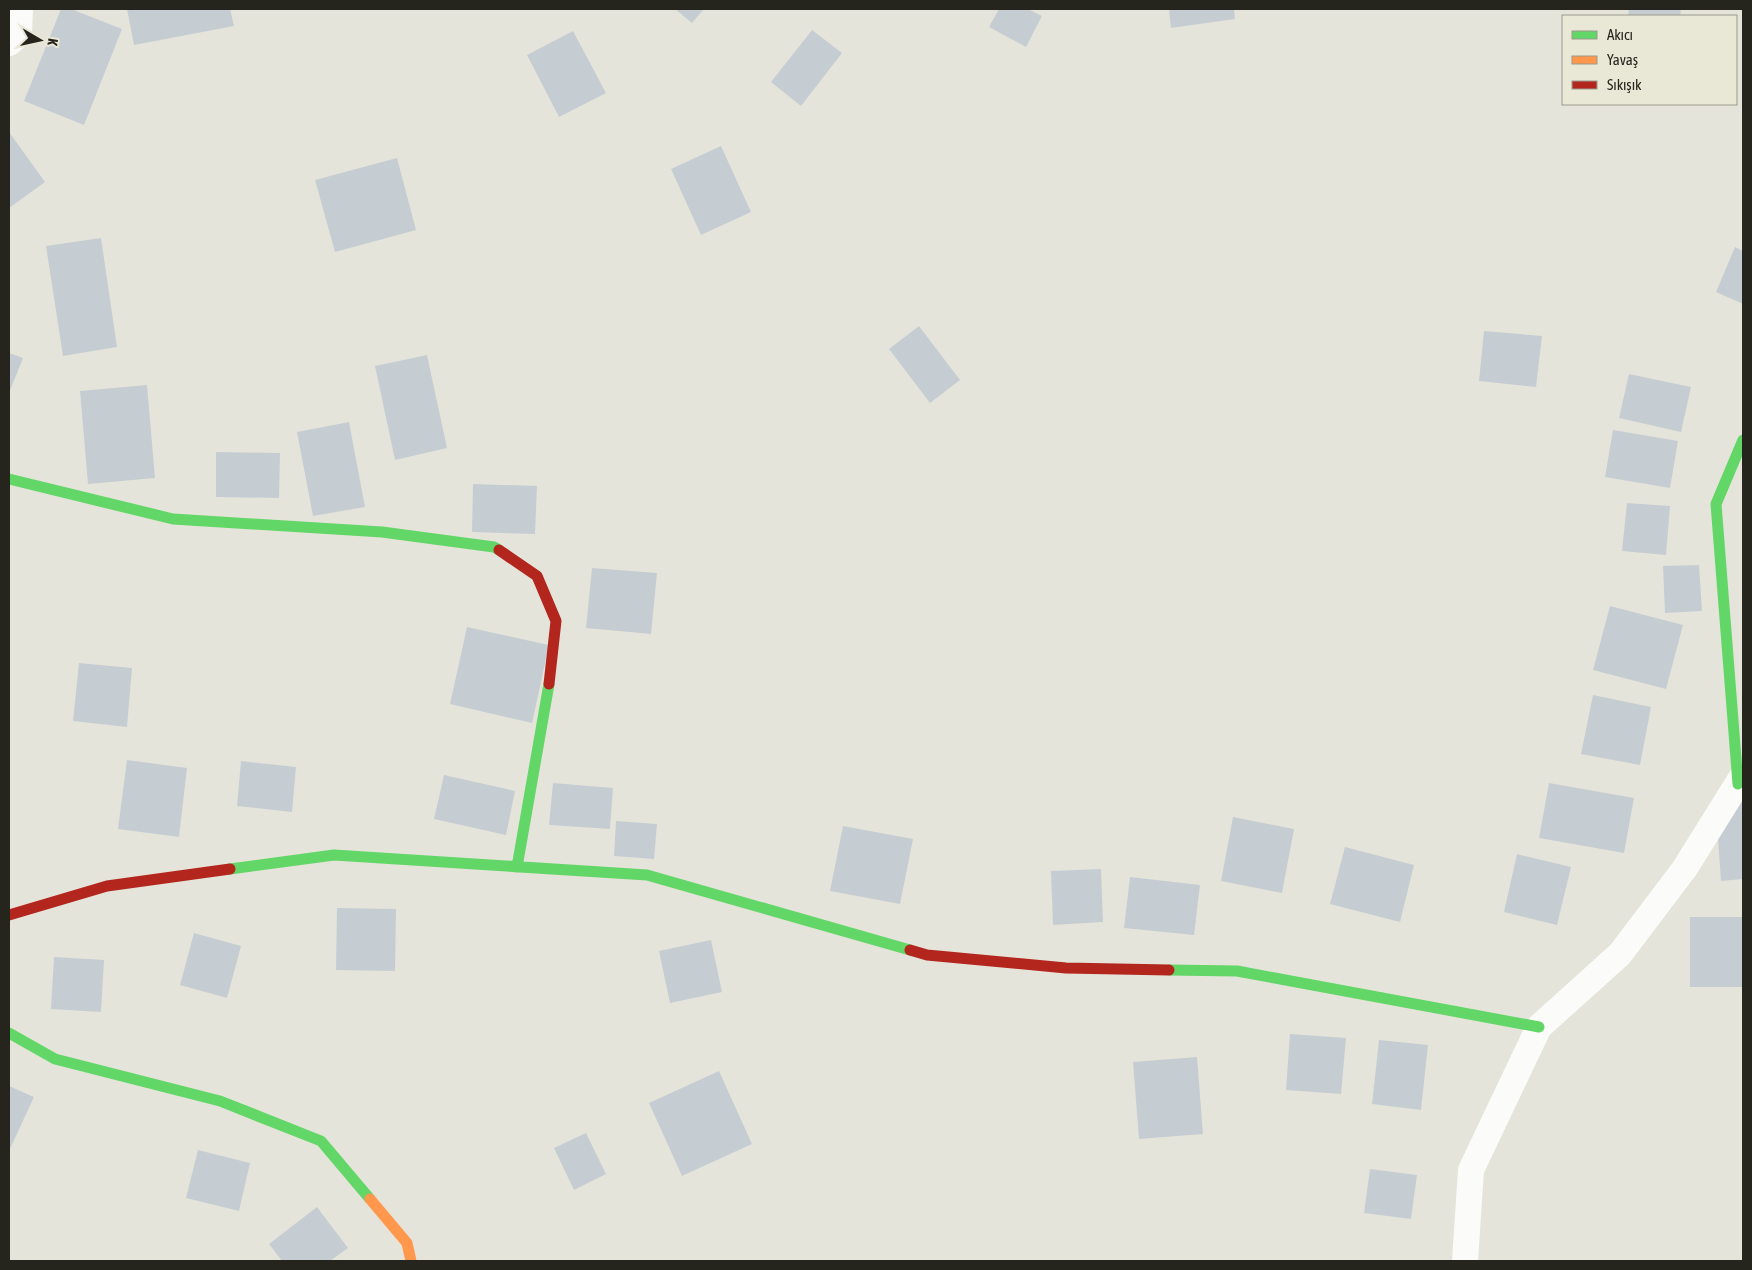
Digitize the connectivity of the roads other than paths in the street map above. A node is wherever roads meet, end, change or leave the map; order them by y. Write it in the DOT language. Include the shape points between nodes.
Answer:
graph roads {
  1 [pos="20,9"];
  2 [pos="9,43"];
  3 [pos="1743,440"];
  4 [pos="9,480"];
  5 [pos="1741,779"];
  6 [pos="517,867"];
  7 [pos="9,915"];
  8 [pos="1539,1027"];
  9 [pos="9,1033"];
  10 [pos="411,1261"];
  11 [pos="1465,1261"];
  1 -- 2 [label="street" via="19,34"];
  3 -- 5 [label="street" via="1716,504"];
  4 -- 6 [label="street" via="173,519 382,532 494,548 537,576 556,621 553,663"];
  5 -- 8 [label="street" via="1685,868 1620,954"];
  6 -- 7 [label="street" via="334,855 106,886"];
  6 -- 8 [label="street" via="647,875 927,955 1066,968 1237,971"];
  8 -- 11 [label="street" via="1471,1170"];
  9 -- 10 [label="street" via="55,1059 220,1101 321,1141 407,1244"];
}
